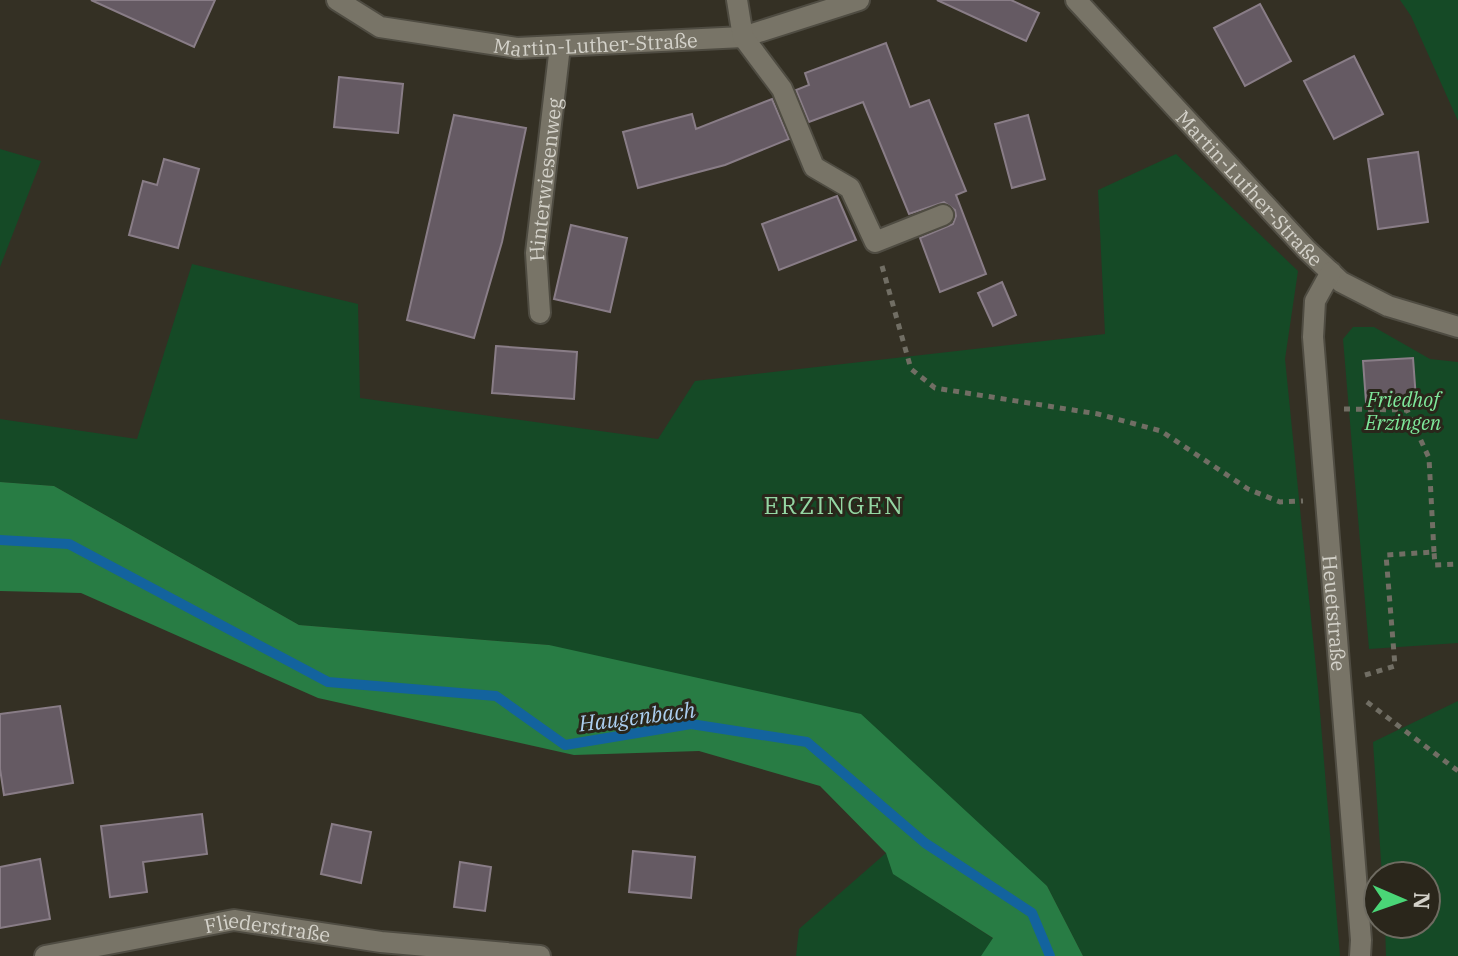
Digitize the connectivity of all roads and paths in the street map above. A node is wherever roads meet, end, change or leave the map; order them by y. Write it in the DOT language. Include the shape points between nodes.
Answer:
graph roads {
  1 [pos="337,0"];
  2 [pos="737,0"];
  3 [pos="859,0"];
  4 [pos="1076,0"];
  5 [pos="743,37"];
  6 [pos="560,46"];
  7 [pos="943,215"];
  8 [pos="875,242"];
  9 [pos="1331,272"];
  10 [pos="540,313"];
  11 [pos="1458,327"];
  12 [pos="1319,409"];
  13 [pos="1326,501"];
  14 [pos="1434,552"];
  15 [pos="1458,564"];
  16 [pos="1341,683"];
  17 [pos="1458,771"];
  18 [pos="382,949"];
  19 [pos="45,956"];
  20 [pos="540,956"];
  21 [pos="1360,956"];
  1 -- 6 [label="street, Martin-Luther-Straße" via="380,27 517,48"];
  2 -- 5 [label="street"];
  3 -- 5 [label="street, Martin-Luther-Straße"];
  4 -- 9 [label="street, Martin-Luther-Straße"];
  5 -- 6 [label="street, Martin-Luther-Straße"];
  5 -- 8 [label="street" via="782,89 814,167 850,188"];
  6 -- 10 [label="street, Hinterwiesenweg" via="536,253"];
  7 -- 8 [label="street"];
  8 -- 13 [label="path" via="911,369 935,388 1098,414 1161,431 1248,489 1280,502"];
  9 -- 11 [label="street, Martin-Luther-Straße" via="1388,306"];
  9 -- 12 [label="street, Heuetstraße" via="1315,301"];
  12 -- 13 [label="street, Heuetstraße"];
  12 -- 14 [label="path" via="1407,410 1429,458"];
  13 -- 16 [label="street, Heuetstraße"];
  14 -- 15 [label="path" via="1435,565"];
  14 -- 16 [label="path" via="1386,555 1395,666"];
  16 -- 17 [label="path"];
  16 -- 21 [label="street, Heuetstraße"];
  18 -- 19 [label="street, Fliederstraße" via="234,920"];
  18 -- 20 [label="street, Fliederstraße"];
}
